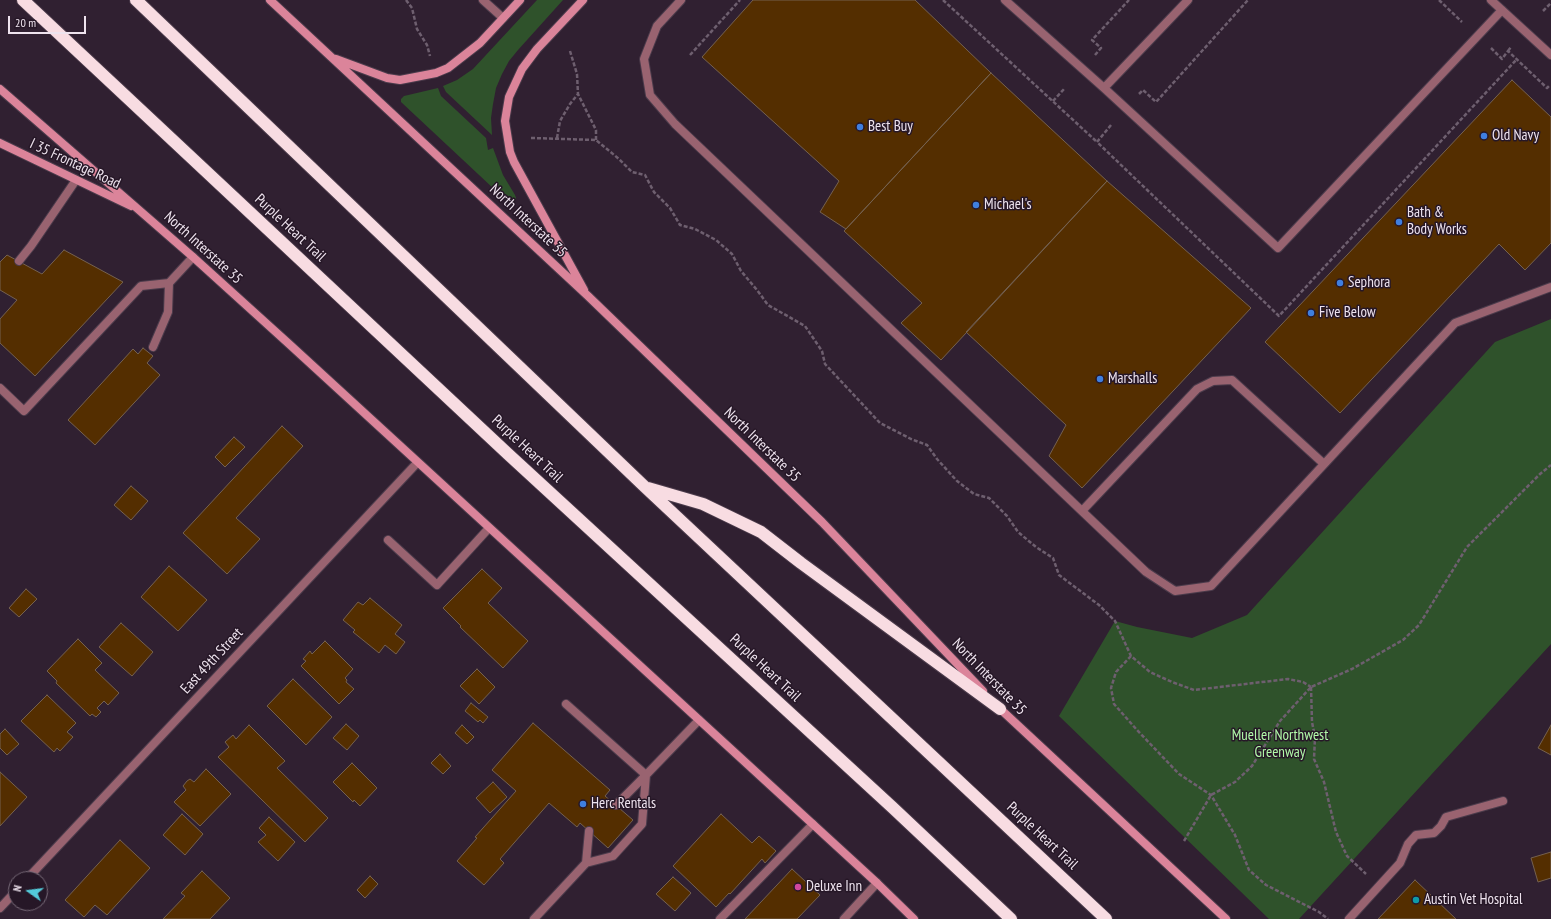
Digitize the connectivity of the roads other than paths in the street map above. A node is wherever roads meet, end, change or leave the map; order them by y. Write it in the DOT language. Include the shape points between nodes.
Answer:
graph roads {
  1 [pos="23,0"];
  2 [pos="136,0"];
  3 [pos="270,0"];
  4 [pos="483,0"];
  5 [pos="520,0"];
  6 [pos="583,0"];
  7 [pos="681,0"];
  8 [pos="1005,0"];
  9 [pos="1188,0"];
  10 [pos="1491,0"];
  11 [pos="1502,10"];
  12 [pos="503,18"];
  13 [pos="1549,50"];
  14 [pos="332,58"];
  15 [pos="1104,88"];
  16 [pos="0,89"];
  17 [pos="0,143"];
  18 [pos="76,180"];
  19 [pos="139,209"];
  20 [pos="192,257"];
  21 [pos="19,261"];
  22 [pos="169,282"];
  23 [pos="1551,287"];
  24 [pos="588,296"];
  25 [pos="153,347"];
  26 [pos="0,388"];
  27 [pos="418,463"];
  28 [pos="1324,464"];
  29 [pos="645,487"];
  30 [pos="1082,511"];
  31 [pos="489,528"];
  32 [pos="388,540"];
  33 [pos="566,704"];
  34 [pos="1000,709"];
  35 [pos="699,720"];
  36 [pos="646,775"];
  37 [pos="1503,801"];
  38 [pos="616,805"];
  39 [pos="813,824"];
  40 [pos="589,831"];
  41 [pos="586,863"];
  42 [pos="35,871"];
  43 [pos="877,883"];
  44 [pos="8,900"];
  45 [pos="0,908"];
  46 [pos="534,919"];
  47 [pos="720,919"];
  48 [pos="844,919"];
  49 [pos="914,919"];
  50 [pos="1011,919"];
  51 [pos="1106,919"];
  52 [pos="1226,919"];
  53 [pos="1349,919"];
  1 -- 50 [label="highway, Purple Heart Trail" via="514,460"];
  2 -- 29 [label="highway, Purple Heart Trail"];
  3 -- 14 [label="main road, North Interstate 35"];
  4 -- 12 [label="street"];
  5 -- 12 [label="main road"];
  6 -- 24 [label="main road" via="522,68 509,97 505,121 514,162"];
  7 -- 30 [label="street" via="657,26 644,59 650,95 680,129"];
  8 -- 15 [label="street"];
  9 -- 15 [label="street"];
  10 -- 11 [label="street"];
  11 -- 13 [label="street"];
  11 -- 15 [label="street" via="1278,248"];
  12 -- 14 [label="main road" via="480,43 448,68 415,78 386,78"];
  14 -- 24 [label="main road, North Interstate 35"];
  16 -- 19 [label="main road, North Interstate 35"];
  17 -- 18 [label="main road, I 35 Frontage Road"];
  18 -- 19 [label="main road, I 35 Frontage Road"];
  18 -- 21 [label="street"];
  19 -- 20 [label="main road, North Interstate 35"];
  20 -- 22 [label="street"];
  20 -- 27 [label="main road, North Interstate 35"];
  22 -- 25 [label="street" via="168,312"];
  22 -- 26 [label="street" via="141,286 24,411"];
  23 -- 28 [label="street" via="1455,323"];
  24 -- 34 [label="main road, North Interstate 35" via="822,522"];
  27 -- 31 [label="main road, North Interstate 35"];
  27 -- 42 [label="street, East 49th Street"];
  28 -- 30 [label="street" via="1211,586 1175,590 1146,572"];
  28 -- 30 [label="street" via="1232,380 1213,381 1198,389"];
  29 -- 34 [label="highway" via="703,504 761,532"];
  29 -- 51 [label="highway, Purple Heart Trail"];
  31 -- 32 [label="street" via="437,585"];
  31 -- 35 [label="main road, North Interstate 35"];
  33 -- 36 [label="street"];
  34 -- 52 [label="main road, North Interstate 35"];
  35 -- 36 [label="street"];
  35 -- 39 [label="main road, North Interstate 35"];
  36 -- 38 [label="street"];
  36 -- 41 [label="street" via="642,824 613,856"];
  37 -- 53 [label="street" via="1446,817 1434,833 1416,835 1408,844 1400,863"];
  39 -- 43 [label="main road, North Interstate 35"];
  39 -- 47 [label="street"];
  40 -- 41 [label="street"];
  41 -- 46 [label="street"];
  43 -- 48 [label="street"];
  43 -- 49 [label="main road, North Interstate 35"];
  44 -- 45 [label="street"];
}
